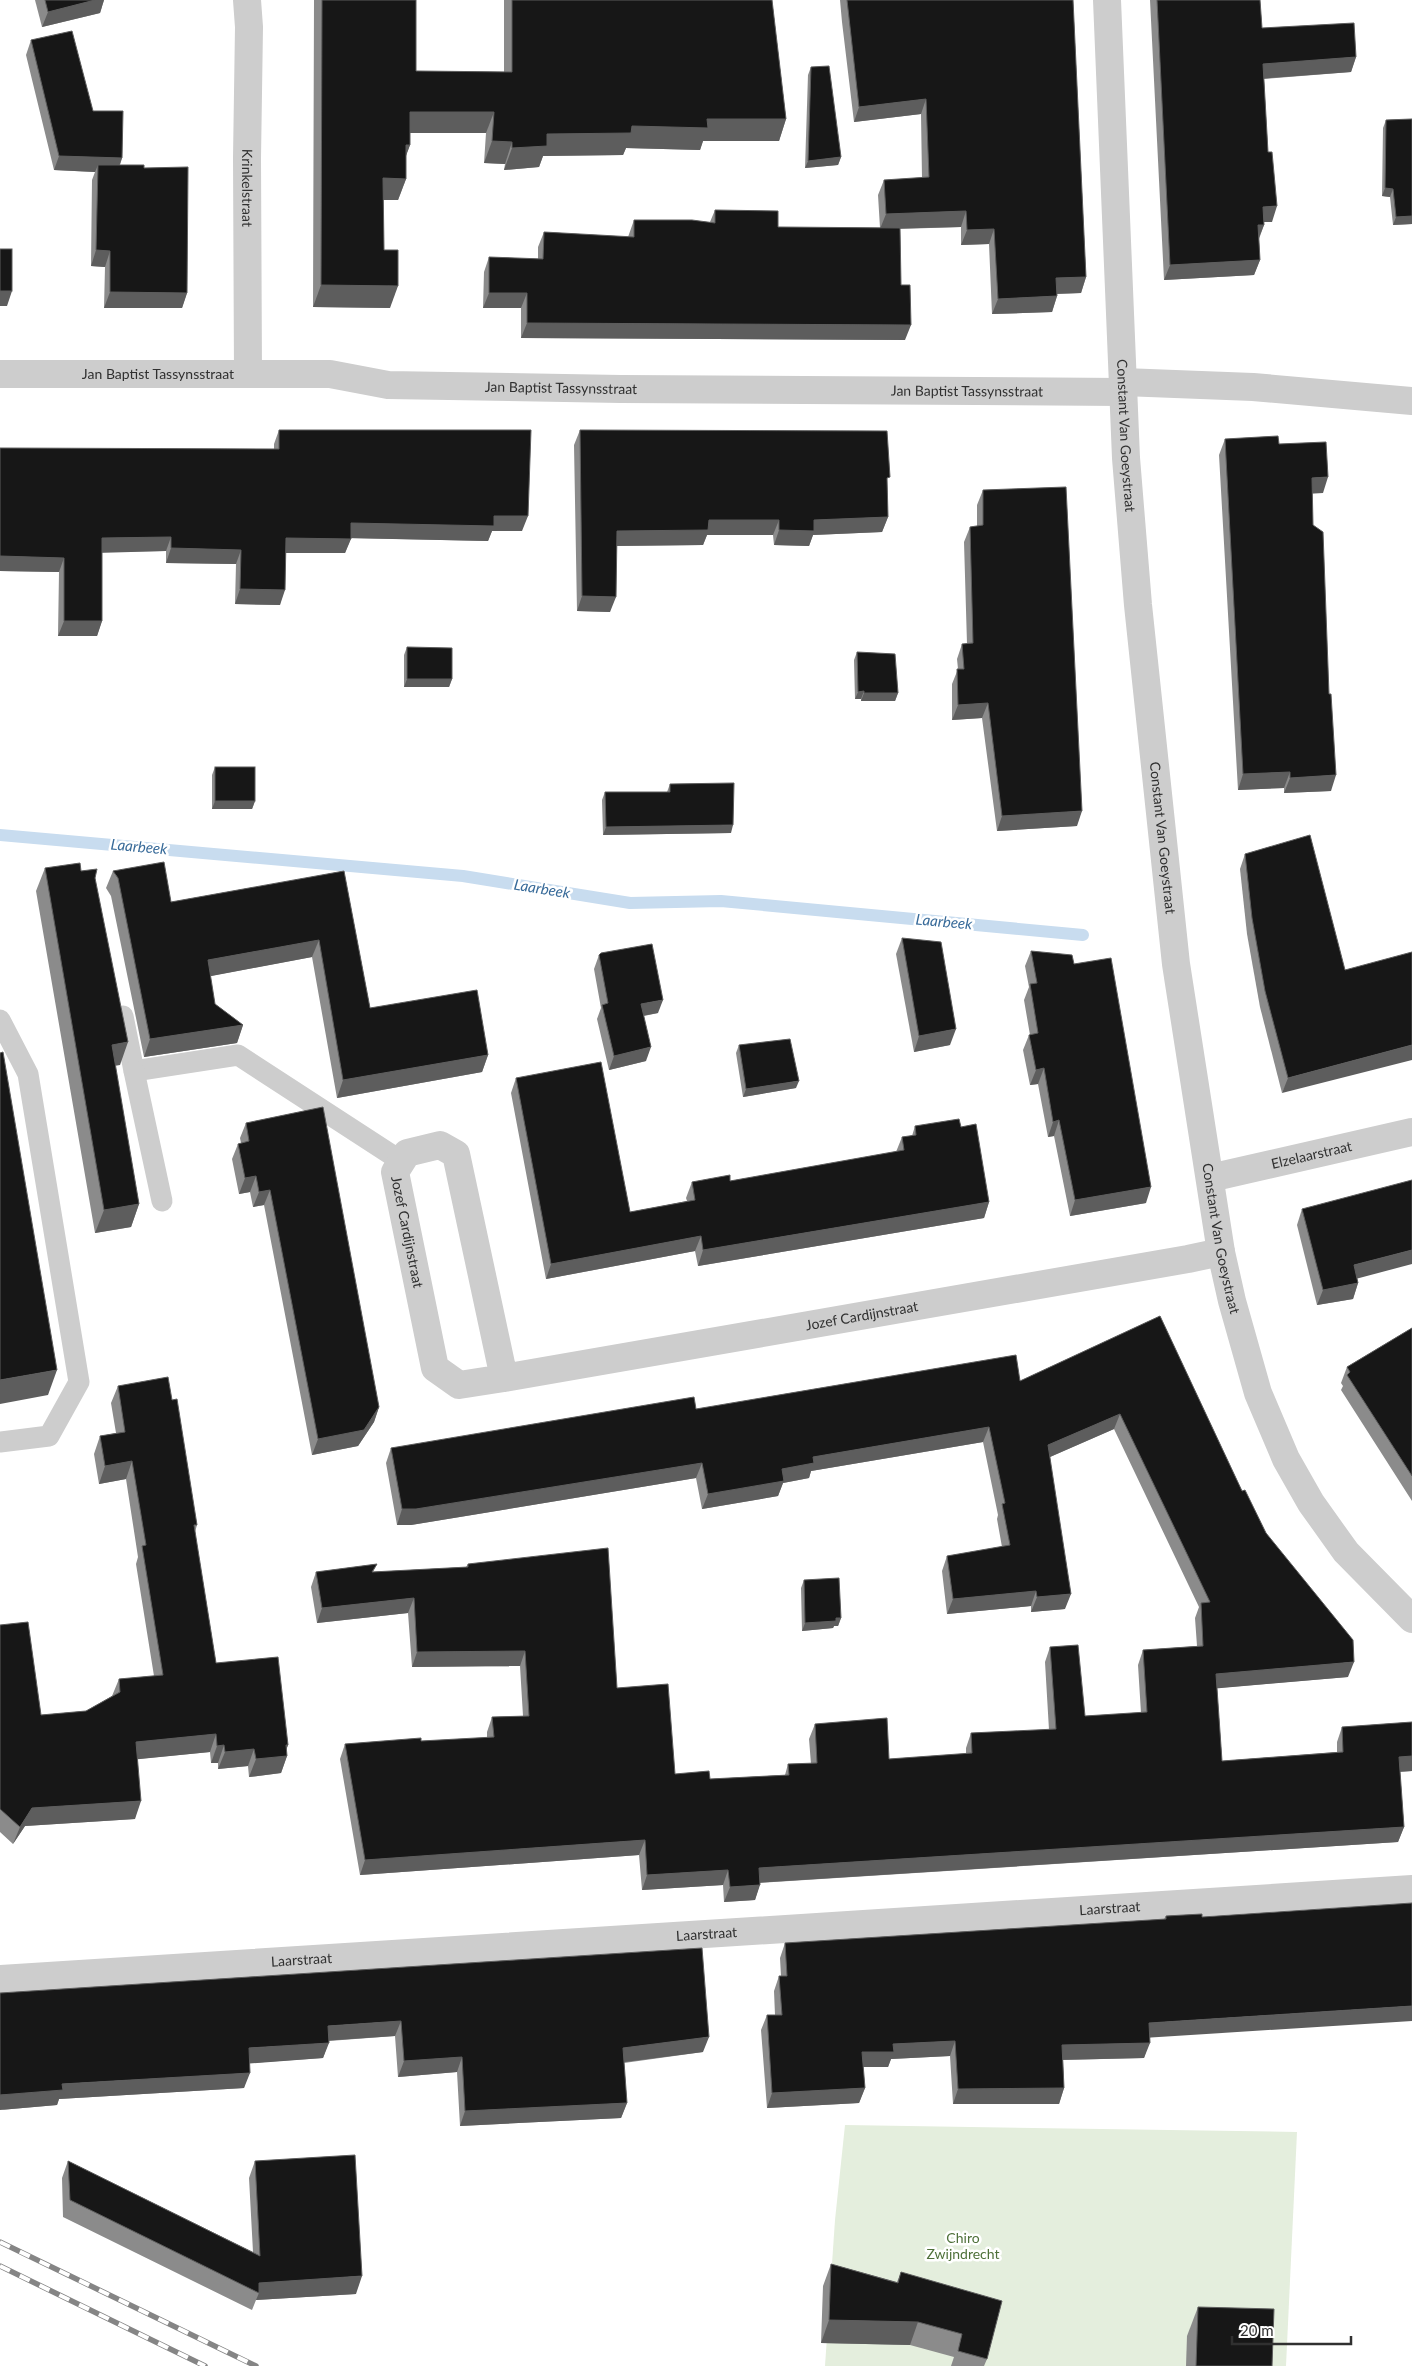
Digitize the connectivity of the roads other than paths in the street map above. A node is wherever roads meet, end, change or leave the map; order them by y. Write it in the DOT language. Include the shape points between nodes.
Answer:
graph roads {
  1 [pos="247,0"];
  2 [pos="1107,0"];
  3 [pos="0,374"];
  4 [pos="248,374"];
  5 [pos="1123,387"];
  6 [pos="1412,401"];
  7 [pos="118,994"];
  8 [pos="0,1020"];
  9 [pos="134,1071"];
  10 [pos="1412,1132"];
  11 [pos="401,1161"];
  12 [pos="1210,1178"];
  13 [pos="162,1201"];
  14 [pos="1221,1252"];
  15 [pos="504,1378"];
  16 [pos="0,1442"];
  17 [pos="1412,1620"];
  18 [pos="1412,1889"];
  19 [pos="0,1979"];
  1 -- 4 [label="street, Krinkelstraat"];
  2 -- 5 [label="street, Constant Van Goeystraat"];
  3 -- 4 [label="street, Jan Baptist Tassynsstraat"];
  4 -- 5 [label="street, Jan Baptist Tassynsstraat" via="330,374 388,385 485,387"];
  5 -- 6 [label="street, Jan Baptist Tassynsstraat" via="1252,387"];
  5 -- 12 [label="street, Constant Van Goeystraat" via="1138,604 1176,964"];
  7 -- 9 [label="lane"];
  8 -- 16 [label="lane" via="28,1074 79,1382 49,1436"];
  9 -- 11 [label="lane" via="238,1055"];
  9 -- 13 [label="lane"];
  10 -- 12 [label="street, Elzelaarstraat"];
  11 -- 15 [label="street, Jozef Cardijnstraat" via="395,1172 435,1368 459,1385"];
  11 -- 15 [label="street, Jozef Cardijnstraat" via="407,1152 440,1145 456,1154"];
  12 -- 14 [label="street, Constant Van Goeystraat"];
  14 -- 15 [label="street, Jozef Cardijnstraat"];
  14 -- 17 [label="street, Constant Van Goeystraat" via="1258,1393 1286,1459 1311,1503 1346,1552"];
  18 -- 19 [label="street, Laarstraat"];
}
